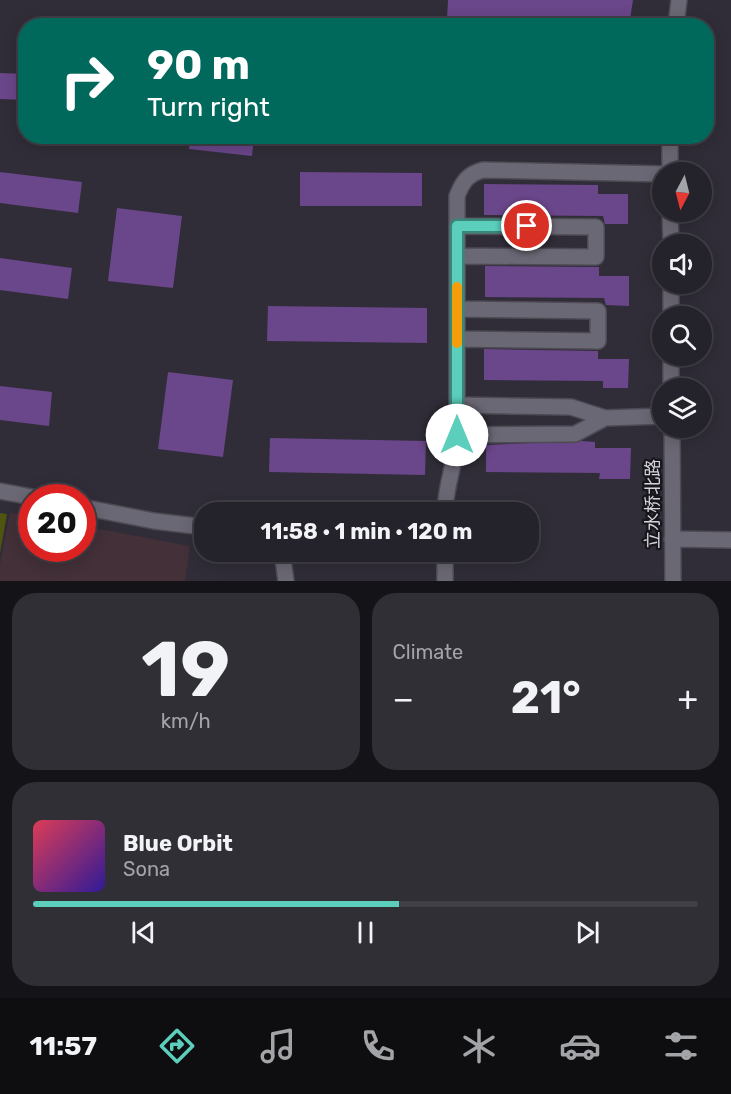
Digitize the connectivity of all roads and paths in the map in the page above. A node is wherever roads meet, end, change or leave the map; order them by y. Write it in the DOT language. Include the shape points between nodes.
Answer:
graph roads {
  1 [pos="679,0"];
  2 [pos="677,18"];
  3 [pos="670,144"];
  4 [pos="670,162"];
  5 [pos="652,174"];
  6 [pos="457,226"];
  7 [pos="457,256"];
  8 [pos="457,309"];
  9 [pos="457,339"];
  10 [pos="457,405"];
  11 [pos="652,416"];
  12 [pos="605,418"];
  13 [pos="457,435"];
  14 [pos="672,438"];
  15 [pos="0,491"];
  16 [pos="18,494"];
  17 [pos="446,502"];
  18 [pos="96,510"];
  19 [pos="194,526"];
  20 [pos="672,539"];
  21 [pos="731,540"];
  22 [pos="283,562"];
  23 [pos="446,562"];
  24 [pos="286,581"];
  25 [pos="446,581"];
  26 [pos="673,581"];
  1 -- 2 [label="street"];
  3 -- 4 [label="street"];
  5 -- 6 [label="street" via="483,170 471,173 462,182 457,196"];
  6 -- 7 [label="street"];
  6 -- 7 [label="street" via="596,227 596,257"];
  7 -- 8 [label="street"];
  8 -- 9 [label="street"];
  8 -- 9 [label="street" via="598,311 598,341"];
  9 -- 10 [label="street"];
  10 -- 12 [label="street" via="571,407"];
  10 -- 13 [label="street"];
  11 -- 12 [label="street"];
  12 -- 13 [label="street" via="575,434"];
  13 -- 17 [label="street"];
  14 -- 20 [label="street, 立水桥北路"];
  15 -- 16 [label="street"];
  18 -- 19 [label="street"];
  20 -- 21 [label="street"];
  20 -- 26 [label="street, 立水桥北路"];
  22 -- 24 [label="street"];
  23 -- 25 [label="street"];
}
